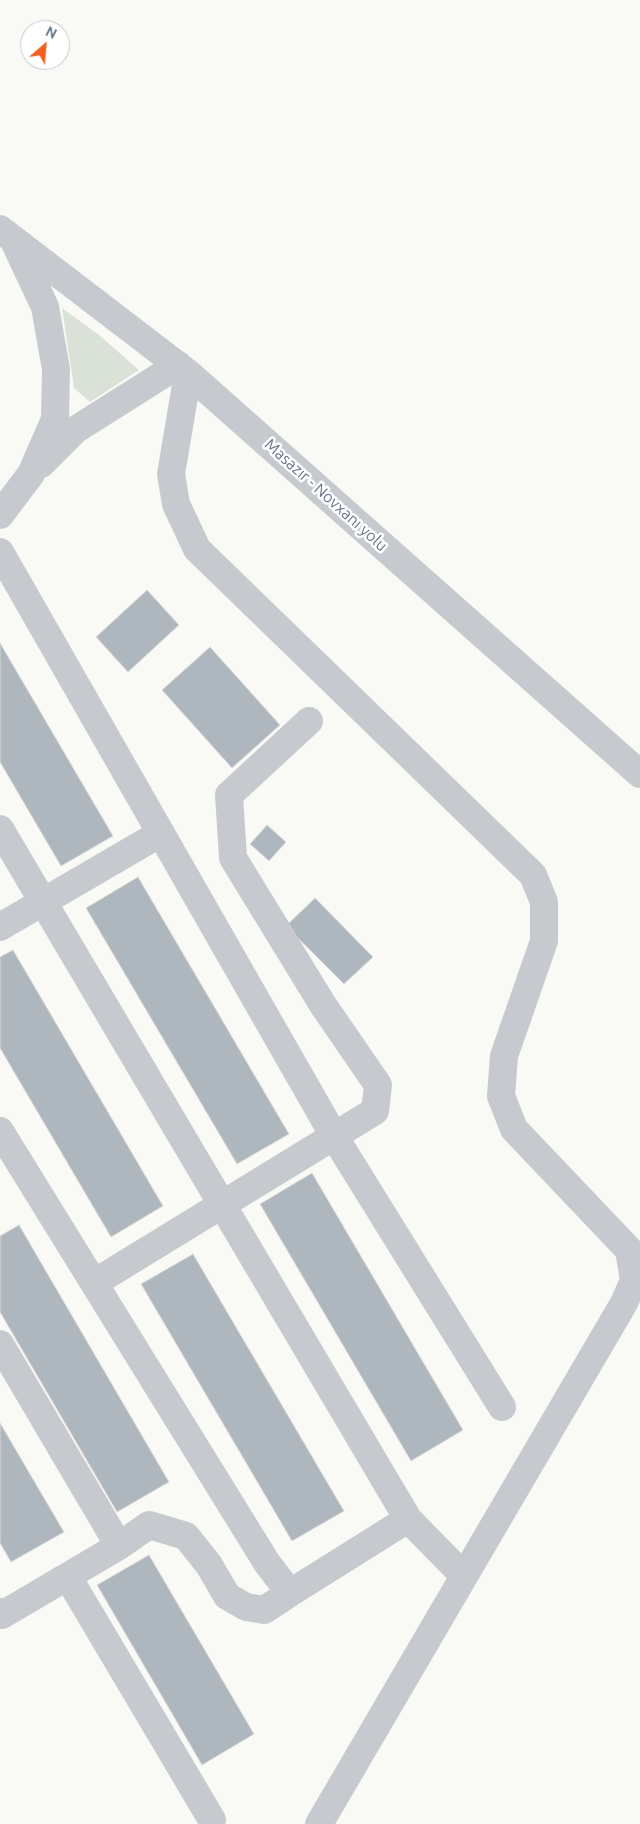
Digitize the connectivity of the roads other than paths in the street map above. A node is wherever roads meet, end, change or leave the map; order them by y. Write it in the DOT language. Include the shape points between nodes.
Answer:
graph roads {
  1 [pos="7,234"];
  2 [pos="183,369"];
  3 [pos="31,474"];
  4 [pos="0,515"];
  5 [pos="0,552"];
  6 [pos="309,721"];
  7 [pos="640,774"];
  8 [pos="0,829"];
  9 [pos="161,833"];
  10 [pos="42,902"];
  11 [pos="0,927"];
  12 [pos="0,1131"];
  13 [pos="334,1136"];
  14 [pos="221,1205"];
  15 [pos="94,1283"];
  16 [pos="0,1344"];
  17 [pos="502,1407"];
  18 [pos="408,1519"];
  19 [pos="118,1546"];
  20 [pos="68,1576"];
  21 [pos="464,1576"];
  22 [pos="290,1593"];
  23 [pos="0,1612"];
  24 [pos="212,1820"];
  25 [pos="319,1824"];
  1 -- 2 [label="street, Masazır - Novxanı yolu"];
  1 -- 3 [label="street" via="45,307 56,369 55,419"];
  2 -- 3 [label="street" via="76,430"];
  2 -- 7 [label="street, Masazır - Novxanı yolu"];
  2 -- 21 [label="street" via="171,474 176,504 197,549 533,875 544,902 544,941 504,1056 501,1096 514,1129 629,1250 634,1280 624,1303"];
  3 -- 4 [label="street"];
  5 -- 9 [label="street"];
  6 -- 13 [label="street" via="229,796 231,831 233,858 322,1005 378,1085 375,1111"];
  8 -- 10 [label="street"];
  9 -- 10 [label="street"];
  9 -- 13 [label="street"];
  10 -- 11 [label="street"];
  10 -- 14 [label="street"];
  12 -- 15 [label="street"];
  13 -- 14 [label="street"];
  13 -- 17 [label="street"];
  14 -- 15 [label="street"];
  14 -- 18 [label="street"];
  15 -- 22 [label="street" via="267,1564"];
  16 -- 19 [label="street"];
  18 -- 21 [label="street"];
  18 -- 22 [label="street"];
  19 -- 20 [label="street"];
  19 -- 22 [label="street" via="149,1525 186,1536 209,1565 227,1596 246,1607 264,1610"];
  20 -- 23 [label="street" via="2,1615"];
  20 -- 24 [label="street"];
  21 -- 25 [label="street"];
}
